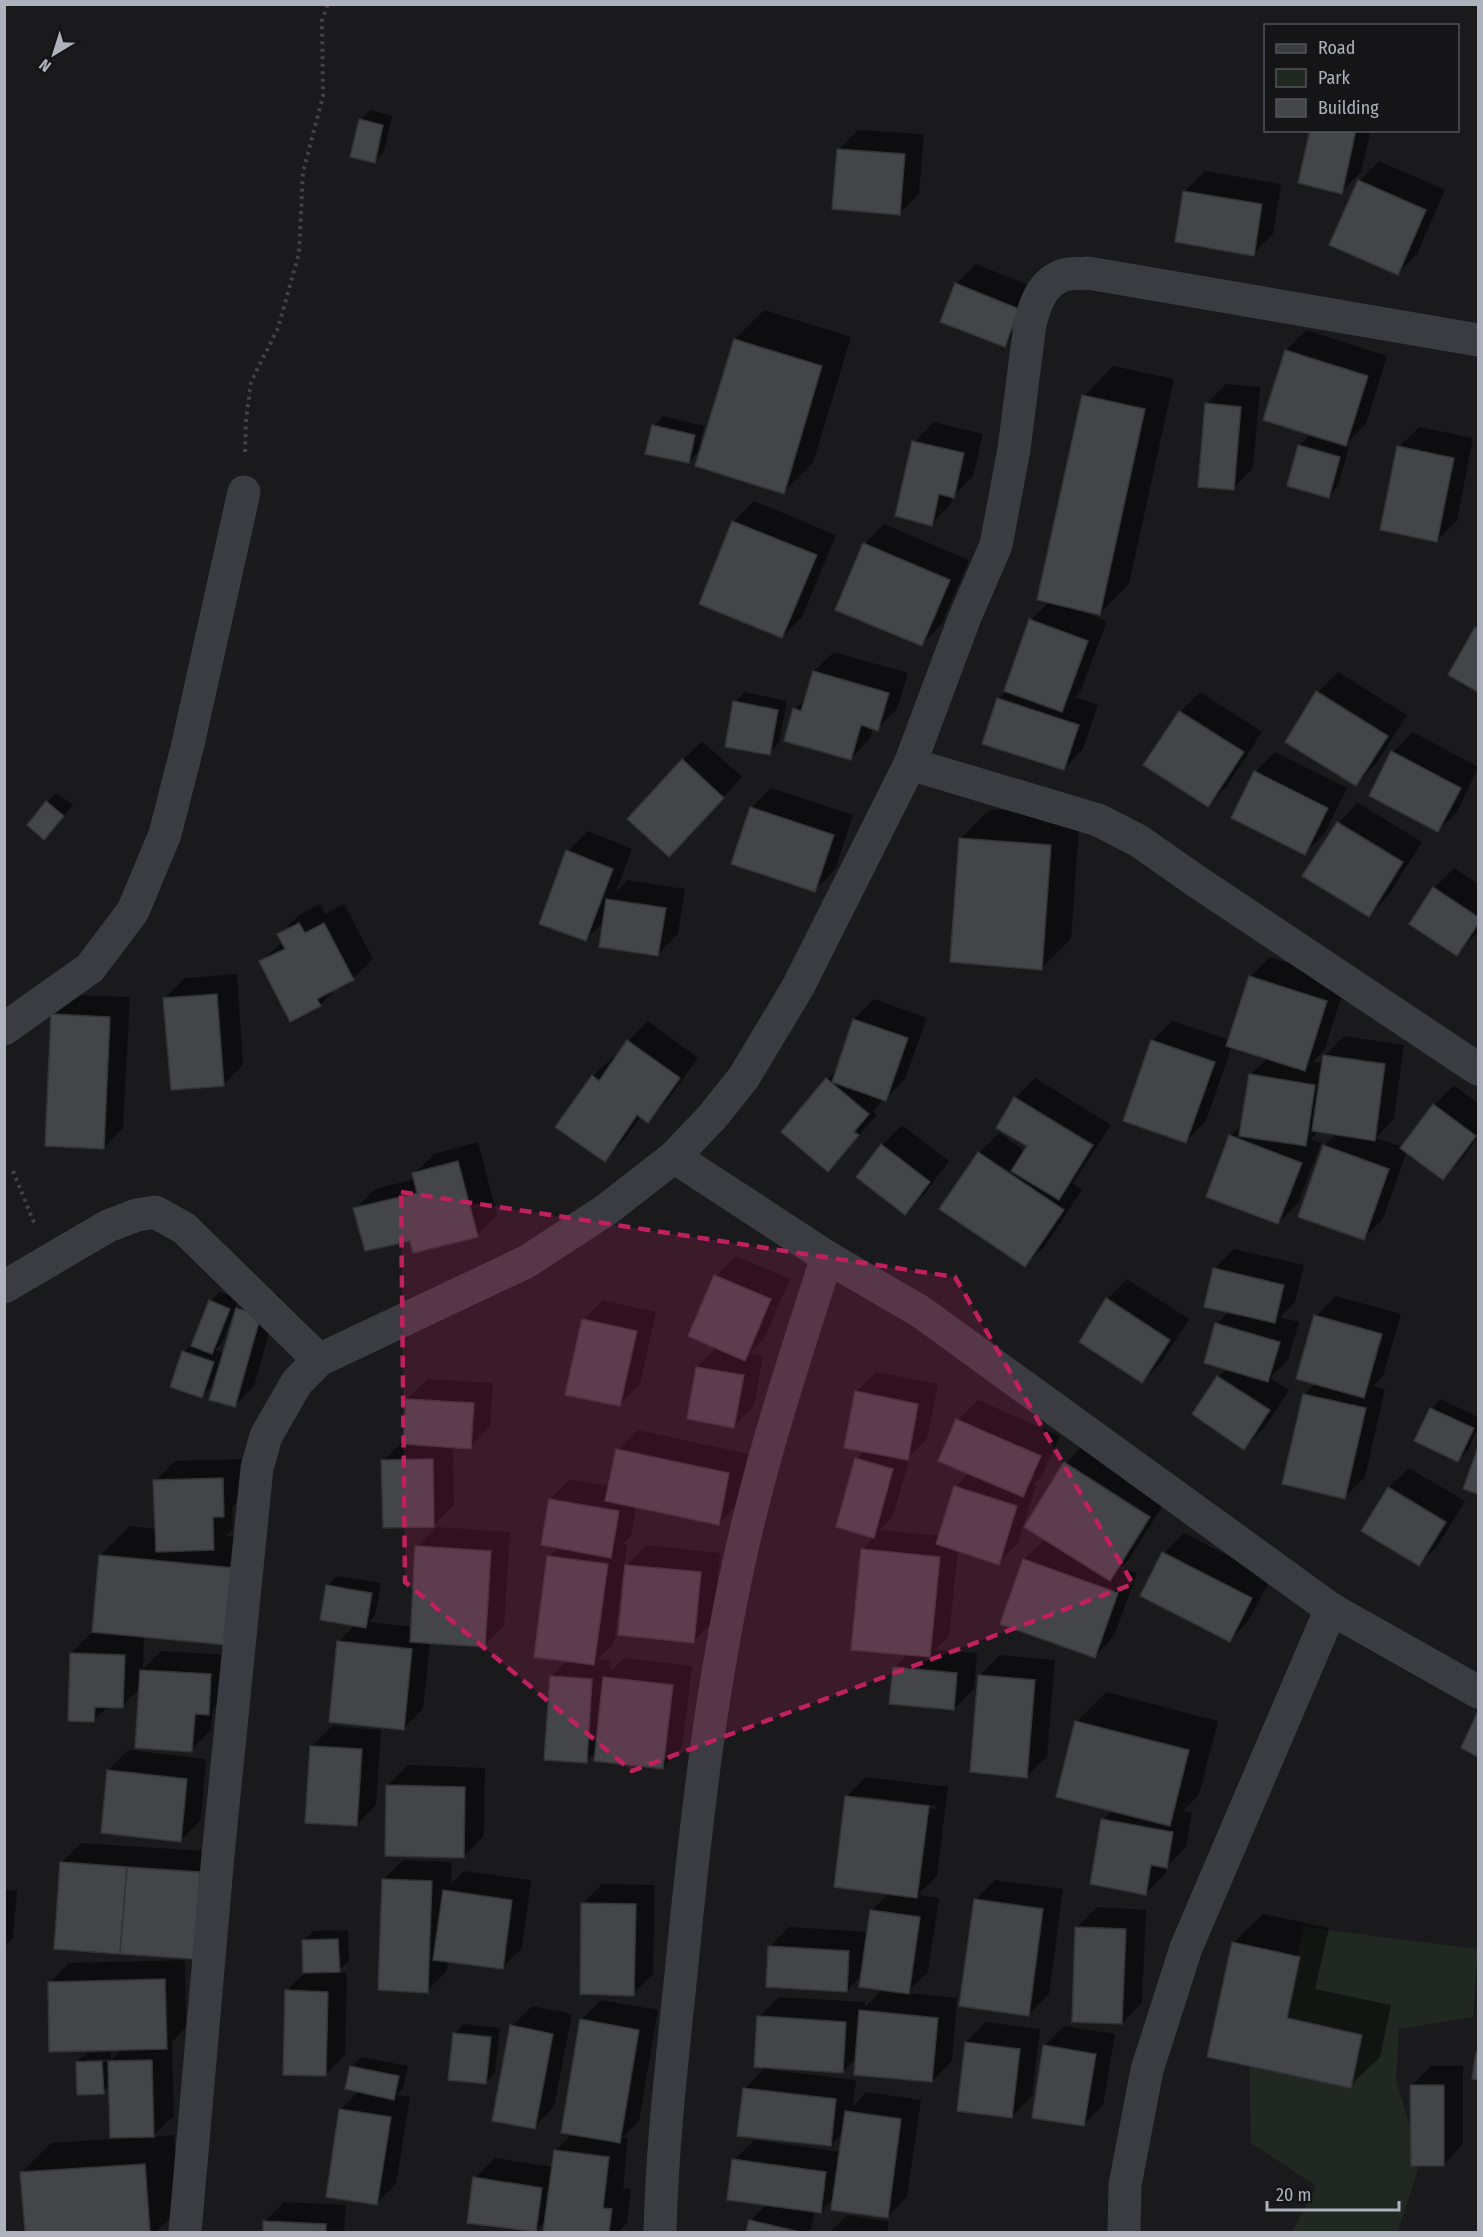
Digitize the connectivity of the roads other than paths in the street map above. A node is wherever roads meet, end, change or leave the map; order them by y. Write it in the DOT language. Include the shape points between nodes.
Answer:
graph roads {
  1 [pos="1479,340"];
  2 [pos="244,492"];
  3 [pos="910,764"];
  4 [pos="4,1029"];
  5 [pos="1479,1069"];
  6 [pos="674,1157"];
  7 [pos="827,1257"];
  8 [pos="4,1287"];
  9 [pos="319,1360"];
  10 [pos="1331,1609"];
  11 [pos="1479,1692"];
  12 [pos="185,2232"];
  13 [pos="660,2232"];
  14 [pos="1124,2232"];
  1 -- 3 [label="street" via="1088,273 1064,275 1045,286 1034,305 1030,324 1014,449 996,544"];
  2 -- 4 [label="street" via="168,823 133,911 90,968"];
  3 -- 5 [label="street" via="1098,820 1139,841"];
  3 -- 6 [label="street" via="798,987 744,1077"];
  6 -- 7 [label="street"];
  6 -- 9 [label="street" via="606,1210 526,1262"];
  7 -- 10 [label="street" via="921,1312"];
  7 -- 13 [label="street" via="769,1440 744,1541 720,1670 696,1824 662,2162"];
  8 -- 9 [label="street" via="108,1226 155,1212 184,1228"];
  9 -- 12 [label="street" via="297,1382 266,1436 256,1468"];
  10 -- 11 [label="street"];
  10 -- 14 [label="street" via="1186,1948 1147,2070 1125,2185"];
}
